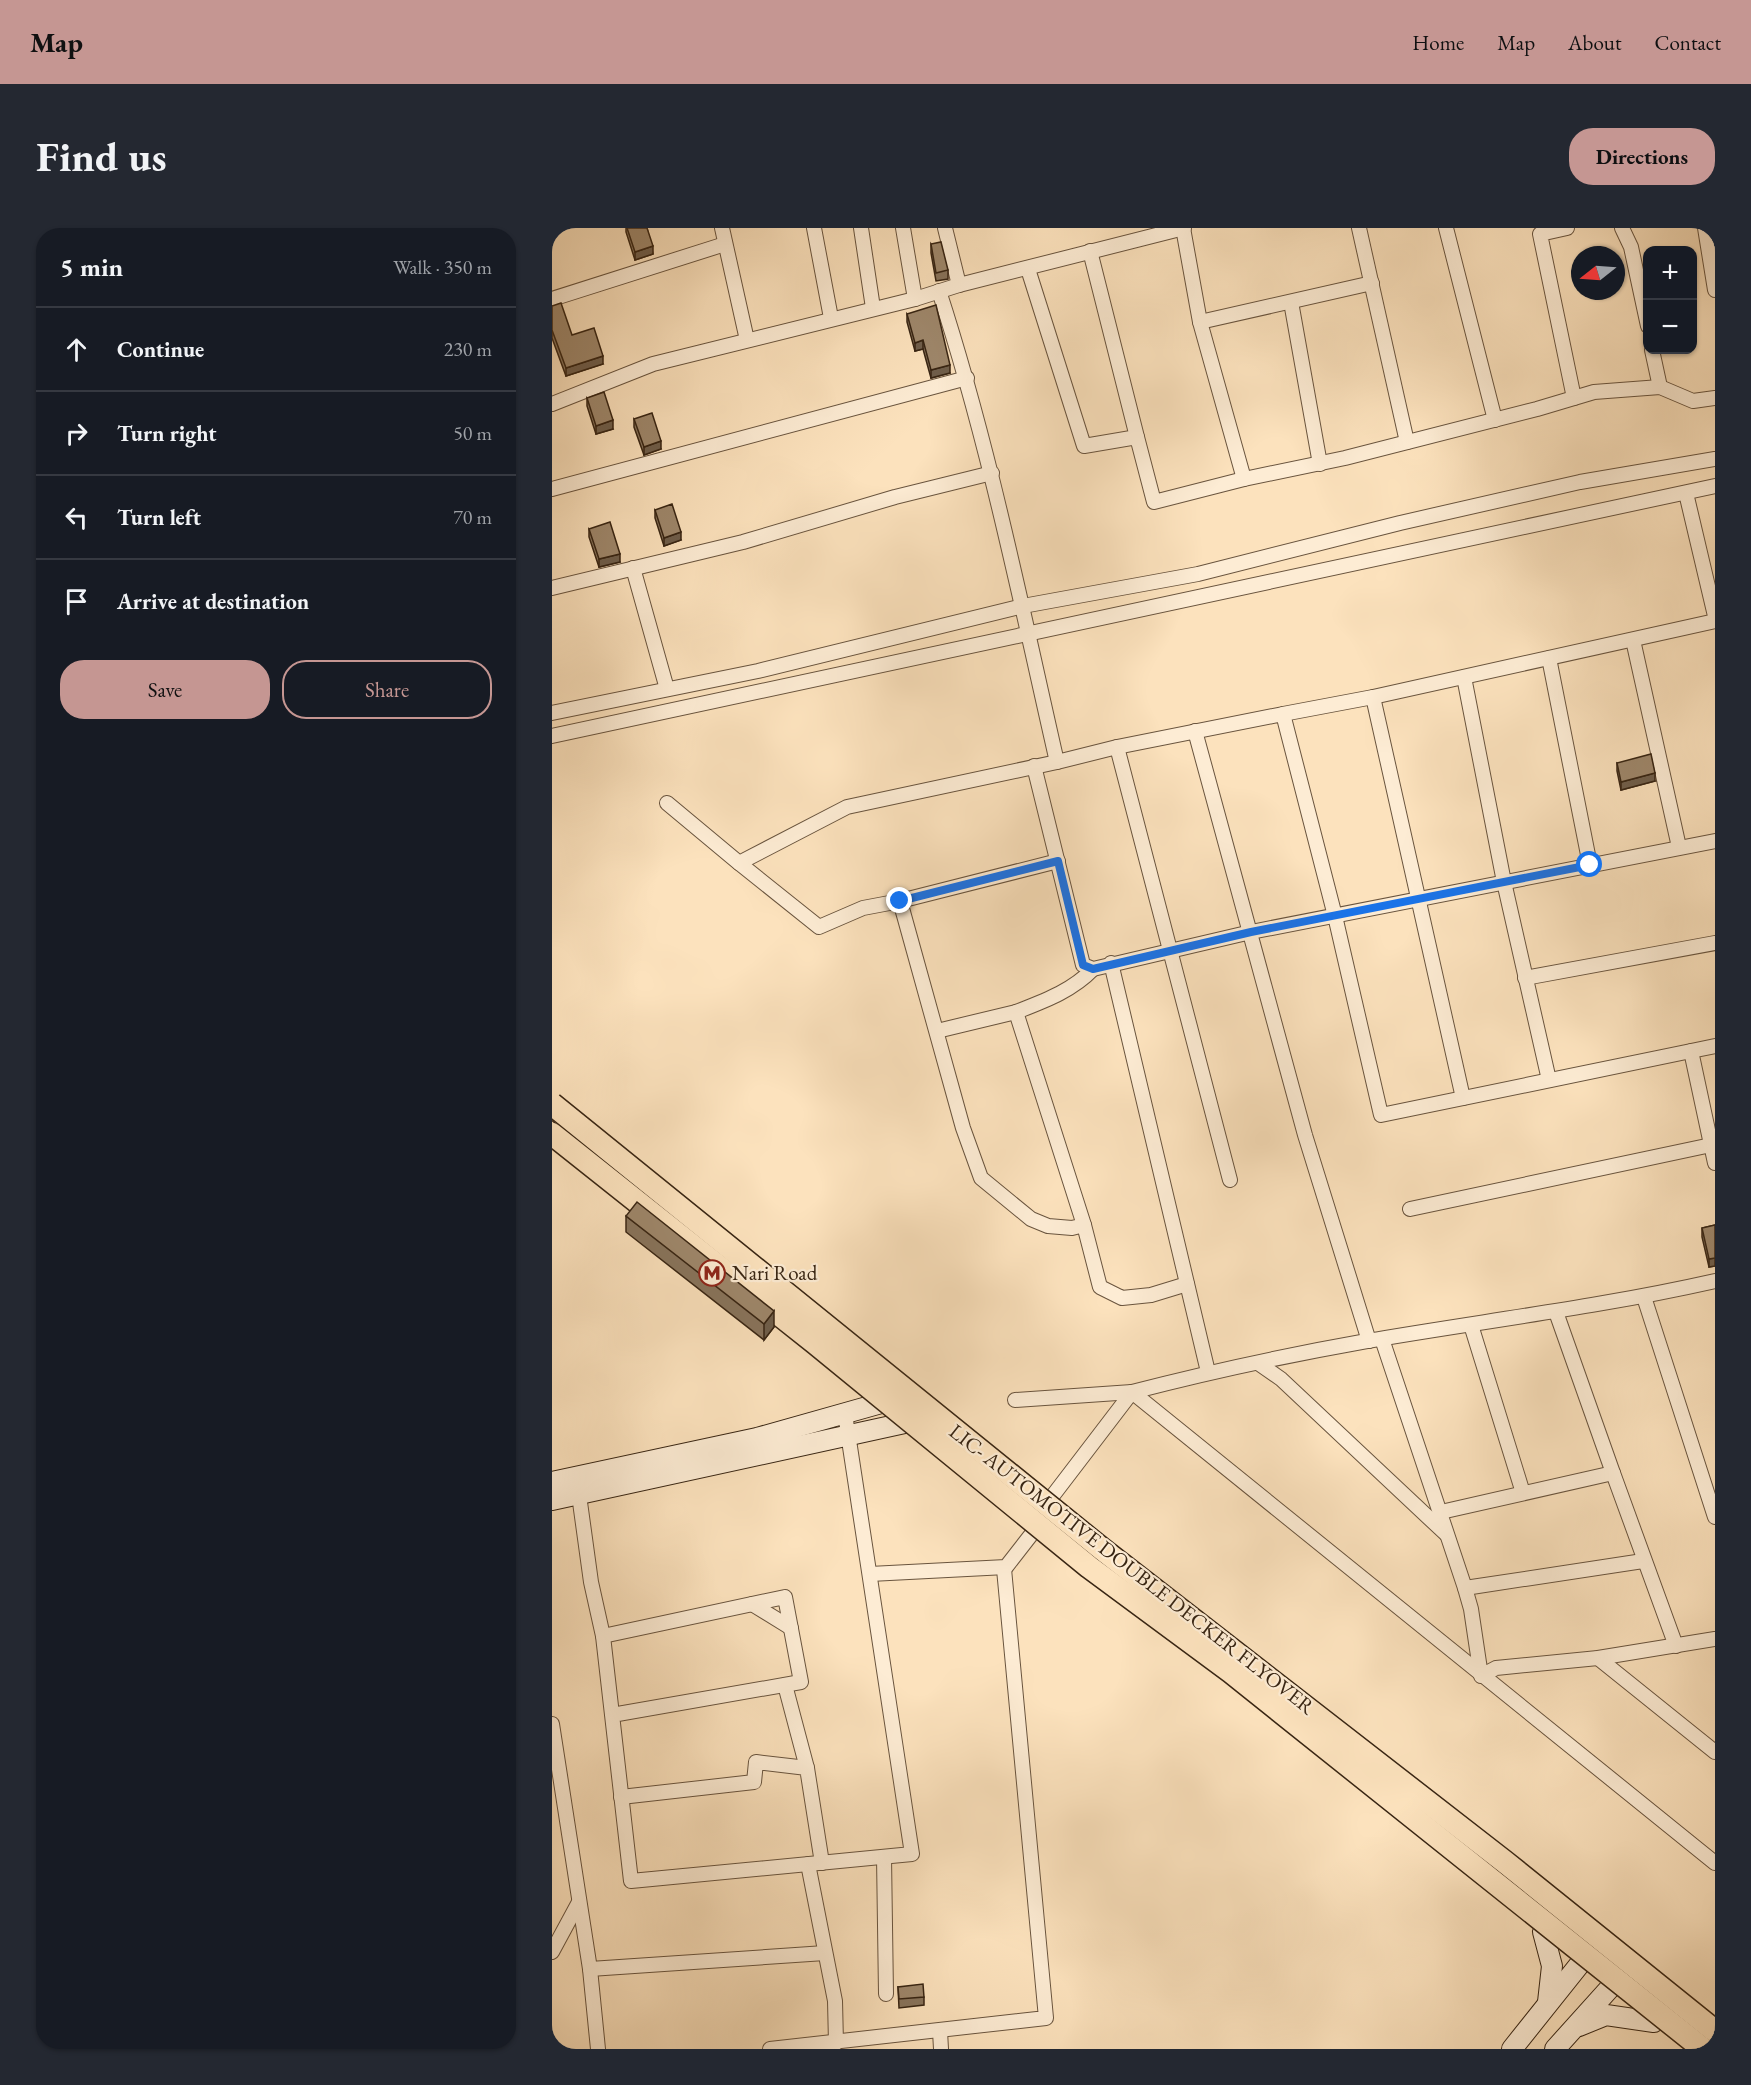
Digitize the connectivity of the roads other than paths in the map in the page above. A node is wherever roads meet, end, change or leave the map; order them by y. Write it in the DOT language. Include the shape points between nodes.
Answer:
graph roads {
  1 [pos="722,228"];
  2 [pos="814,228"];
  3 [pos="861,228"];
  4 [pos="903,228"];
  5 [pos="945,228"];
  6 [pos="1184,228"];
  7 [pos="1359,228"];
  8 [pos="1446,228"];
  9 [pos="1567,228"];
  10 [pos="1622,228"];
  11 [pos="1705,228"];
  12 [pos="1539,231"];
  13 [pos="725,244"];
  14 [pos="1090,251"];
  15 [pos="1028,269"];
  16 [pos="1372,283"];
  17 [pos="959,285"];
  18 [pos="1715,290"];
  19 [pos="939,291"];
  20 [pos="552,299"];
  21 [pos="915,299"];
  22 [pos="1291,302"];
  23 [pos="1643,306"];
  24 [pos="873,308"];
  25 [pos="831,318"];
  26 [pos="1200,322"];
  27 [pos="747,340"];
  28 [pos="1653,354"];
  29 [pos="967,378"];
  30 [pos="1660,387"];
  31 [pos="1574,398"];
  32 [pos="1715,398"];
  33 [pos="552,404"];
  34 [pos="1495,420"];
  35 [pos="1137,437"];
  36 [pos="1407,442"];
  37 [pos="1715,459"];
  38 [pos="1320,464"];
  39 [pos="992,473"];
  40 [pos="1244,479"];
  41 [pos="1715,486"];
  42 [pos="552,489"];
  43 [pos="1686,493"];
  44 [pos="633,568"];
  45 [pos="1155,581"];
  46 [pos="552,588"];
  47 [pos="1162,605"];
  48 [pos="1023,606"];
  49 [pos="1715,616"];
  50 [pos="1715,621"];
  51 [pos="1028,635"];
  52 [pos="1634,640"];
  53 [pos="1549,658"];
  54 [pos="1464,677"];
  55 [pos="667,689"];
  56 [pos="1373,697"];
  57 [pos="552,713"];
  58 [pos="1283,714"];
  59 [pos="1195,731"];
  60 [pos="552,736"];
  61 [pos="1117,747"];
  62 [pos="1057,762"];
  63 [pos="1034,766"];
  64 [pos="667,803"];
  65 [pos="1715,841"];
  66 [pos="1680,847"];
  67 [pos="1058,861"];
  68 [pos="739,863"];
  69 [pos="1590,865"];
  70 [pos="1504,882"];
  71 [pos="1417,900"];
  72 [pos="900,901"];
  73 [pos="1335,916"];
  74 [pos="1251,932"];
  75 [pos="1715,943"];
  76 [pos="1170,951"];
  77 [pos="1112,963"];
  78 [pos="1093,969"];
  79 [pos="1525,978"];
  80 [pos="1016,1012"];
  81 [pos="937,1031"];
  82 [pos="1715,1047"];
  83 [pos="1691,1051"];
  84 [pos="1549,1080"];
  85 [pos="552,1095"];
  86 [pos="1463,1098"];
  87 [pos="552,1104"];
  88 [pos="552,1134"];
  89 [pos="552,1139"];
  90 [pos="1711,1145"];
  91 [pos="1715,1163"];
  92 [pos="1230,1180"];
  93 [pos="1410,1209"];
  94 [pos="1084,1225"];
  95 [pos="1715,1281"];
  96 [pos="1187,1284"];
  97 [pos="1644,1297"];
  98 [pos="1556,1312"];
  99 [pos="1471,1325"];
  100 [pos="1376,1340"];
  101 [pos="1258,1363"];
  102 [pos="1208,1372"];
  103 [pos="1132,1392"];
  104 [pos="920,1393"];
  105 [pos="1015,1400"];
  106 [pos="881,1404"];
  107 [pos="946,1413"];
  108 [pos="845,1414"];
  109 [pos="904,1423"];
  110 [pos="848,1435"];
  111 [pos="1613,1473"];
  112 [pos="552,1482"];
  113 [pos="1523,1493"];
  114 [pos="579,1495"];
  115 [pos="1051,1498"];
  116 [pos="552,1500"];
  117 [pos="1441,1512"];
  118 [pos="1715,1518"];
  119 [pos="1034,1531"];
  120 [pos="1448,1535"];
  121 [pos="1643,1561"];
  122 [pos="1004,1569"];
  123 [pos="870,1574"];
  124 [pos="1465,1588"];
  125 [pos="752,1604"];
  126 [pos="791,1628"];
  127 [pos="603,1636"];
  128 [pos="1715,1639"];
  129 [pos="1676,1646"];
  130 [pos="1598,1658"];
  131 [pos="1481,1676"];
  132 [pos="785,1685"];
  133 [pos="612,1715"];
  134 [pos="552,1724"];
  135 [pos="1715,1752"];
  136 [pos="554,1762"];
  137 [pos="807,1767"];
  138 [pos="621,1797"];
  139 [pos="884,1857"];
  140 [pos="822,1863"];
  141 [pos="1715,1863"];
  142 [pos="808,1864"];
  143 [pos="579,1902"];
  144 [pos="1606,1931"];
  145 [pos="1543,1932"];
  146 [pos="552,1952"];
  147 [pos="825,1953"];
  148 [pos="1638,1956"];
  149 [pos="1581,1962"];
  150 [pos="590,1970"];
  151 [pos="1611,1987"];
  152 [pos="886,1995"];
  153 [pos="1547,2005"];
  154 [pos="1715,2019"];
  155 [pos="1654,2022"];
  156 [pos="1574,2028"];
  157 [pos="940,2031"];
  158 [pos="1715,2031"];
  159 [pos="836,2043"];
  160 [pos="598,2049"];
  161 [pos="770,2049"];
  162 [pos="941,2049"];
  163 [pos="1512,2049"];
  164 [pos="1555,2049"];
  165 [pos="1688,2049"];
  166 [pos="1703,2049"];
  1 -- 13 [label="street"];
  2 -- 25 [label="street"];
  3 -- 24 [label="street"];
  4 -- 21 [label="street"];
  5 -- 17 [label="street"];
  6 -- 14 [label="street"];
  6 -- 26 [label="street"];
  7 -- 16 [label="street"];
  8 -- 34 [label="street"];
  9 -- 12 [label="street"];
  10 -- 23 [label="street" via="1631,247"];
  11 -- 18 [label="street"];
  12 -- 31 [label="street"];
  13 -- 20 [label="street"];
  13 -- 27 [label="street"];
  14 -- 15 [label="street"];
  14 -- 35 [label="street"];
  15 -- 17 [label="street"];
  15 -- 35 [label="street" via="1084,446"];
  16 -- 22 [label="street"];
  16 -- 36 [label="street"];
  17 -- 19 [label="street"];
  19 -- 21 [label="street"];
  19 -- 29 [label="street"];
  21 -- 24 [label="street"];
  22 -- 26 [label="street"];
  22 -- 38 [label="street"];
  24 -- 25 [label="street"];
  25 -- 27 [label="street"];
  26 -- 40 [label="street"];
  27 -- 33 [label="street" via="653,364"];
  28 -- 30 [label="street"];
  29 -- 39 [label="street"];
  29 -- 42 [label="street"];
  30 -- 31 [label="street" via="1594,392"];
  30 -- 32 [label="street" via="1693,401"];
  31 -- 34 [label="street"];
  34 -- 36 [label="street"];
  35 -- 40 [label="street" via="1154,502"];
  36 -- 38 [label="street"];
  37 -- 45 [label="street" via="1580,482"];
  38 -- 40 [label="street"];
  39 -- 44 [label="street" via="743,542"];
  39 -- 48 [label="street"];
  41 -- 43 [label="street"];
  43 -- 47 [label="street"];
  43 -- 49 [label="street"];
  44 -- 46 [label="street"];
  44 -- 55 [label="street"];
  45 -- 47 [label="street"];
  45 -- 48 [label="street"];
  47 -- 51 [label="street"];
  48 -- 51 [label="street"];
  48 -- 55 [label="street" via="758,671"];
  50 -- 52 [label="street"];
  51 -- 60 [label="street"];
  51 -- 62 [label="street"];
  52 -- 53 [label="street"];
  52 -- 66 [label="street"];
  53 -- 54 [label="street"];
  53 -- 69 [label="street"];
  54 -- 56 [label="street"];
  54 -- 70 [label="street"];
  55 -- 57 [label="street"];
  56 -- 58 [label="street"];
  56 -- 71 [label="street"];
  58 -- 59 [label="street"];
  58 -- 73 [label="street"];
  59 -- 61 [label="street"];
  59 -- 74 [label="street"];
  61 -- 62 [label="street"];
  61 -- 76 [label="street"];
  62 -- 63 [label="street"];
  63 -- 67 [label="street"];
  63 -- 68 [label="street" via="847,807"];
  64 -- 68 [label="street"];
  65 -- 66 [label="street"];
  66 -- 69 [label="street"];
  67 -- 72 [label="street"];
  67 -- 78 [label="street" via="1083,965"];
  68 -- 72 [label="street" via="819,927 863,908"];
  69 -- 70 [label="street"];
  70 -- 71 [label="street"];
  70 -- 79 [label="street"];
  71 -- 73 [label="street"];
  71 -- 86 [label="street"];
  72 -- 81 [label="street"];
  73 -- 74 [label="street"];
  73 -- 86 [label="street" via="1381,1115"];
  74 -- 76 [label="street"];
  74 -- 100 [label="street" via="1305,1135"];
  75 -- 79 [label="street"];
  76 -- 77 [label="street"];
  76 -- 92 [label="street"];
  77 -- 78 [label="street"];
  77 -- 96 [label="street"];
  78 -- 80 [label="street" via="1063,993"];
  79 -- 84 [label="street"];
  80 -- 81 [label="street"];
  80 -- 94 [label="street"];
  81 -- 94 [label="street" via="981,1178 1031,1219 1048,1226"];
  82 -- 83 [label="street"];
  83 -- 84 [label="street"];
  83 -- 90 [label="street"];
  84 -- 86 [label="street"];
  85 -- 104 [label="main road"];
  87 -- 158 [label="main road, LIC- AUTOMOTIVE DOUBLE DECKER FLYOVER, bridge" via="1102,1549"];
  88 -- 166 [label="main road, LIC- AUTOMOTIVE DOUBLE DECKER FLYOVER, bridge" via="1089,1567 1231,1672"];
  89 -- 106 [label="main road"];
  90 -- 91 [label="street"];
  90 -- 93 [label="street"];
  94 -- 96 [label="street" via="1100,1287 1122,1298 1151,1295"];
  95 -- 97 [label="street"];
  96 -- 102 [label="street"];
  97 -- 98 [label="street"];
  97 -- 118 [label="street"];
  98 -- 99 [label="street"];
  98 -- 111 [label="street"];
  99 -- 100 [label="street"];
  99 -- 113 [label="street"];
  100 -- 101 [label="street"];
  100 -- 117 [label="street"];
  101 -- 102 [label="street"];
  101 -- 120 [label="street"];
  102 -- 103 [label="street"];
  103 -- 105 [label="street"];
  103 -- 115 [label="street"];
  103 -- 131 [label="street"];
  104 -- 106 [label="main road"];
  104 -- 107 [label="main road"];
  106 -- 108 [label="main road"];
  106 -- 109 [label="main road"];
  107 -- 109 [label="main road"];
  107 -- 115 [label="main road"];
  108 -- 110 [label="street"];
  108 -- 112 [label="main road" via="757,1438"];
  109 -- 110 [label="main road"];
  109 -- 119 [label="main road"];
  110 -- 114 [label="main road"];
  110 -- 123 [label="street"];
  111 -- 113 [label="street"];
  111 -- 121 [label="street"];
  113 -- 117 [label="street"];
  114 -- 116 [label="main road"];
  114 -- 127 [label="street"];
  115 -- 119 [label="street"];
  115 -- 144 [label="main road"];
  117 -- 120 [label="street"];
  119 -- 122 [label="street"];
  119 -- 145 [label="main road"];
  120 -- 124 [label="street"];
  121 -- 124 [label="street"];
  121 -- 129 [label="street"];
  122 -- 123 [label="street"];
  122 -- 157 [label="street" via="1046,2018"];
  123 -- 139 [label="street" via="912,1854"];
  124 -- 131 [label="street"];
  125 -- 126 [label="street"];
  125 -- 126 [label="street" via="785,1597"];
  125 -- 127 [label="street"];
  126 -- 132 [label="street" via="801,1682"];
  127 -- 133 [label="street"];
  128 -- 129 [label="street"];
  129 -- 130 [label="street"];
  130 -- 131 [label="street" via="1496,1668"];
  130 -- 135 [label="street"];
  131 -- 141 [label="street"];
  132 -- 133 [label="street"];
  132 -- 137 [label="street"];
  133 -- 138 [label="street"];
  134 -- 136 [label="street"];
  136 -- 143 [label="street"];
  137 -- 138 [label="street" via="756,1762 754,1782"];
  137 -- 140 [label="street"];
  138 -- 142 [label="street" via="631,1881"];
  139 -- 140 [label="street"];
  139 -- 152 [label="street"];
  140 -- 142 [label="street"];
  142 -- 147 [label="street"];
  143 -- 146 [label="street"];
  143 -- 150 [label="street"];
  144 -- 148 [label="main road"];
  144 -- 149 [label="main road"];
  145 -- 149 [label="main road"];
  145 -- 153 [label="main road" via="1552,1966"];
  147 -- 150 [label="street"];
  147 -- 159 [label="street" via="835,2001"];
  148 -- 151 [label="main road"];
  148 -- 154 [label="main road"];
  149 -- 151 [label="main road"];
  149 -- 153 [label="main road"];
  150 -- 160 [label="street"];
  151 -- 155 [label="main road"];
  151 -- 156 [label="main road"];
  153 -- 163 [label="main road"];
  155 -- 156 [label="main road" via="1606,2015"];
  155 -- 165 [label="main road"];
  156 -- 164 [label="main road"];
  157 -- 159 [label="street"];
  157 -- 162 [label="street"];
  159 -- 161 [label="street"];
}
